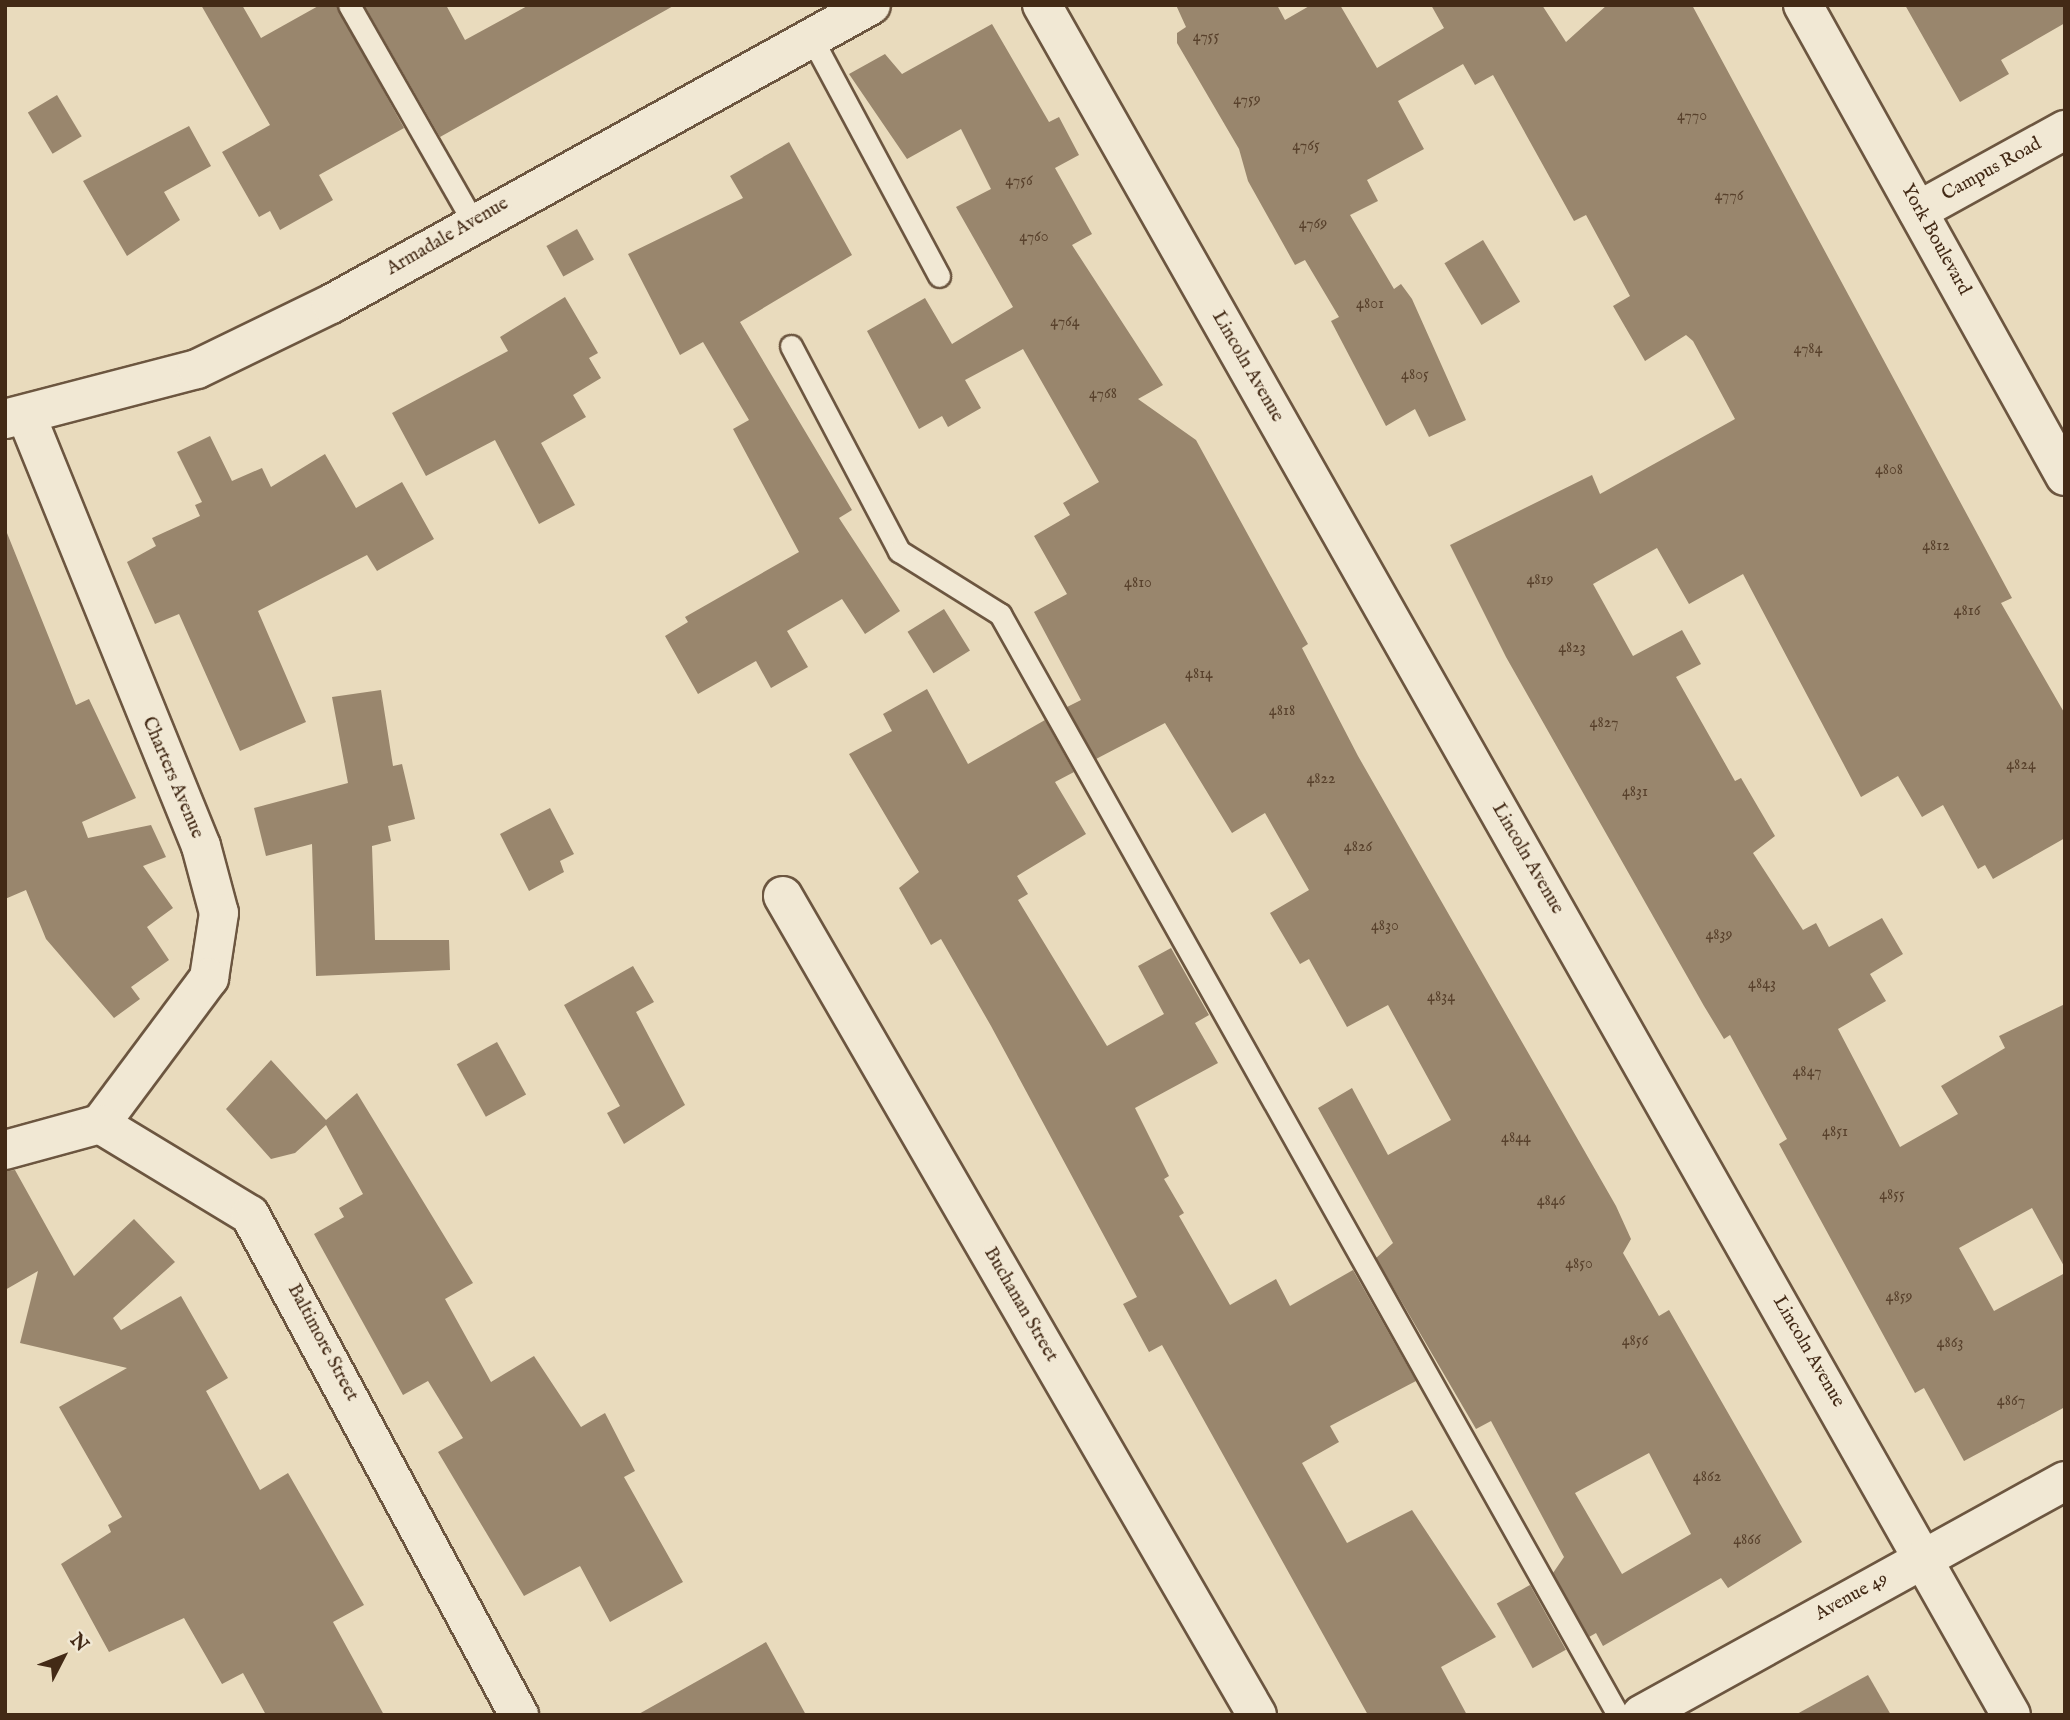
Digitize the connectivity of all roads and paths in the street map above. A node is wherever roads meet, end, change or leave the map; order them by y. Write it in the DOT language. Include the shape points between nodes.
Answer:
graph roads {
  1 [pos="349,5"];
  2 [pos="871,5"];
  3 [pos="1042,5"];
  4 [pos="1803,5"];
  5 [pos="811,37"];
  6 [pos="2065,130"];
  7 [pos="1918,211"];
  8 [pos="474,223"];
  9 [pos="939,276"];
  10 [pos="791,346"];
  11 [pos="15,417"];
  12 [pos="2065,476"];
  13 [pos="783,896"];
  14 [pos="100,1124"];
  15 [pos="5,1150"];
  16 [pos="2065,1481"];
  17 [pos="1924,1557"];
  18 [pos="519,1715"];
  19 [pos="1257,1715"];
  20 [pos="1618,1715"];
  21 [pos="1641,1715"];
  22 [pos="2011,1715"];
  1 -- 8 [label="lane"];
  2 -- 5 [label="street, Armadale Avenue"];
  3 -- 17 [label="street, Lincoln Avenue"];
  4 -- 7 [label="street, York Boulevard"];
  5 -- 8 [label="street, Armadale Avenue"];
  5 -- 9 [label="lane"];
  6 -- 7 [label="street, Campus Road"];
  7 -- 12 [label="street, York Boulevard"];
  8 -- 11 [label="street, Armadale Avenue" via="331,304 197,369"];
  10 -- 20 [label="lane" via="899,551 1000,614"];
  11 -- 14 [label="street, Charters Avenue" via="201,846 219,913 209,978"];
  13 -- 19 [label="street, Buchanan Street"];
  14 -- 15 [label="street"];
  14 -- 18 [label="street, Baltimore Street" via="250,1215"];
  16 -- 17 [label="street, Avenue 49"];
  17 -- 21 [label="street, Avenue 49"];
  17 -- 22 [label="street, Lincoln Avenue"];
}
